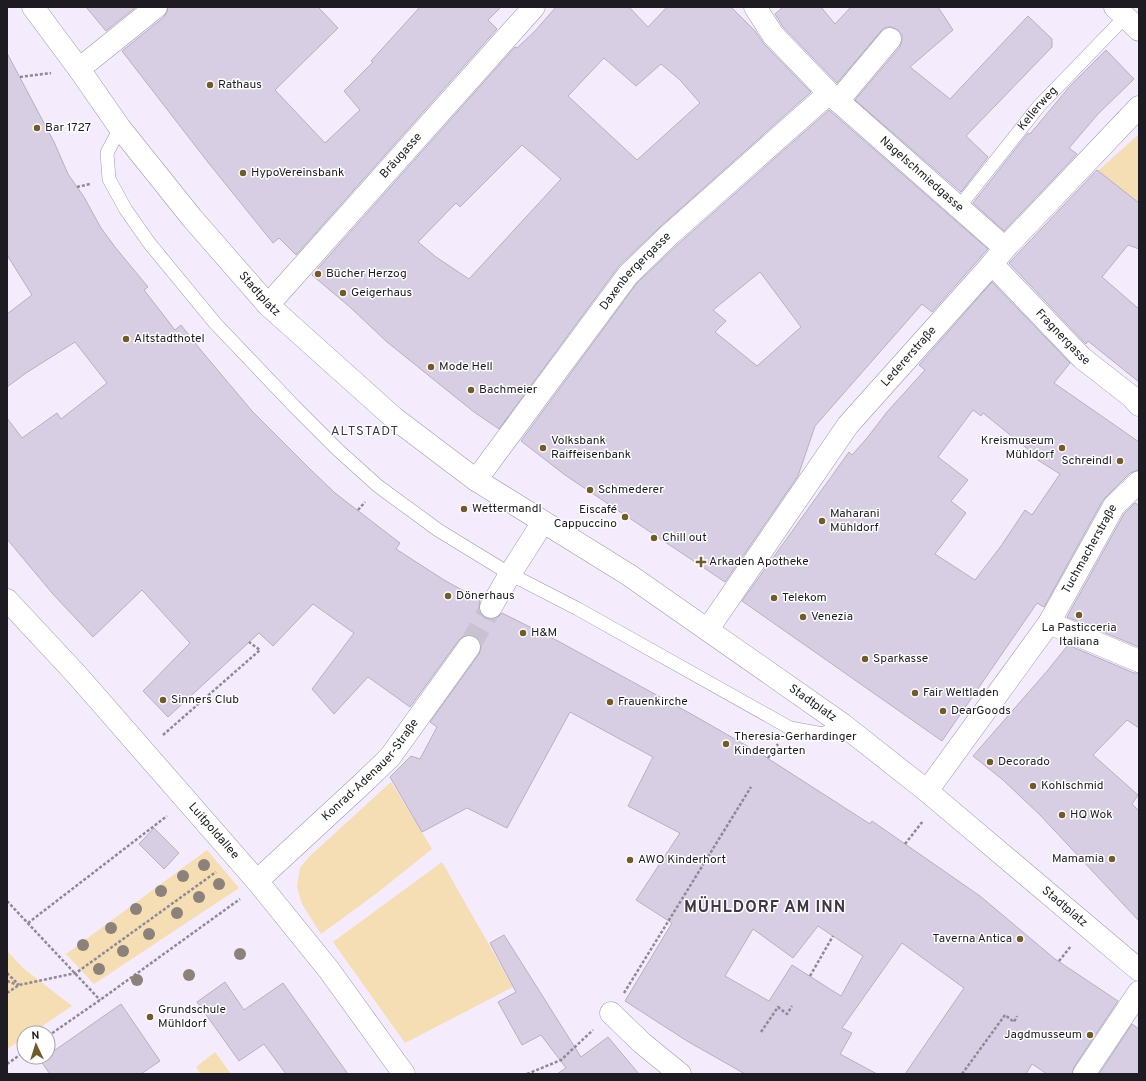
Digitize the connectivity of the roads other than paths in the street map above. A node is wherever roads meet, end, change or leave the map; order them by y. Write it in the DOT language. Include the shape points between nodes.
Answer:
graph roads {
  1 [pos="33,7"];
  2 [pos="156,7"];
  3 [pos="534,7"];
  4 [pos="755,7"];
  5 [pos="1126,18"];
  6 [pos="890,39"];
  7 [pos="79,69"];
  8 [pos="834,97"];
  9 [pos="1139,107"];
  10 [pos="120,128"];
  11 [pos="959,207"];
  12 [pos="999,256"];
  13 [pos="268,305"];
  14 [pos="1139,405"];
  15 [pos="476,480"];
  16 [pos="1139,482"];
  17 [pos="543,522"];
  18 [pos="510,574"];
  19 [pos="7,600"];
  20 [pos="491,607"];
  21 [pos="1049,623"];
  22 [pos="708,629"];
  23 [pos="469,647"];
  24 [pos="1139,661"];
  25 [pos="842,724"];
  26 [pos="932,796"];
  27 [pos="257,881"];
  28 [pos="1139,970"];
  29 [pos="1139,992"];
  30 [pos="611,1013"];
  31 [pos="404,1074"];
  32 [pos="680,1074"];
  33 [pos="1084,1074"];
  1 -- 7 [label="street, Stadtplatz"];
  2 -- 7 [label="street"];
  3 -- 13 [label="street, Bräugasse"];
  4 -- 8 [label="street, Nagelschmiedgasse" via="773,35"];
  5 -- 11 [label="lane, Kellerweg" via="1039,106"];
  6 -- 8 [label="street"];
  7 -- 10 [label="street, Stadtplatz"];
  8 -- 11 [label="street, Nagelschmiedgasse"];
  8 -- 15 [label="street, Daxenbergergasse" via="668,236 628,275"];
  9 -- 12 [label="street, Ledererstraße"];
  10 -- 13 [label="street, Stadtplatz" via="192,218"];
  10 -- 18 [label="lane" via="107,153 109,179 126,210 150,244 215,323 316,428 378,486 438,530"];
  11 -- 12 [label="street, Nagelschmiedgasse"];
  12 -- 14 [label="street, Fragnergasse" via="1082,358"];
  12 -- 22 [label="street, Ledererstraße" via="848,425"];
  13 -- 15 [label="street, Stadtplatz" via="394,418"];
  15 -- 17 [label="street, Stadtplatz"];
  16 -- 21 [label="street, Tuchmacherstraße" via="1114,506"];
  17 -- 18 [label="street"];
  17 -- 22 [label="street, Stadtplatz" via="629,575"];
  18 -- 20 [label="street"];
  18 -- 25 [label="lane" via="578,609 790,728 823,734"];
  19 -- 27 [label="street, Luitpoldallee" via="77,675"];
  21 -- 24 [label="street"];
  21 -- 26 [label="street, Tuchmacherstraße"];
  22 -- 25 [label="street, Stadtplatz"];
  23 -- 27 [label="street, Konrad-Adenauer-Straße" via="390,757"];
  25 -- 26 [label="street, Stadtplatz"];
  26 -- 28 [label="street, Stadtplatz"];
  27 -- 31 [label="street, Luitpoldallee" via="328,970"];
  29 -- 33 [label="street"];
  30 -- 32 [label="street"];
}
